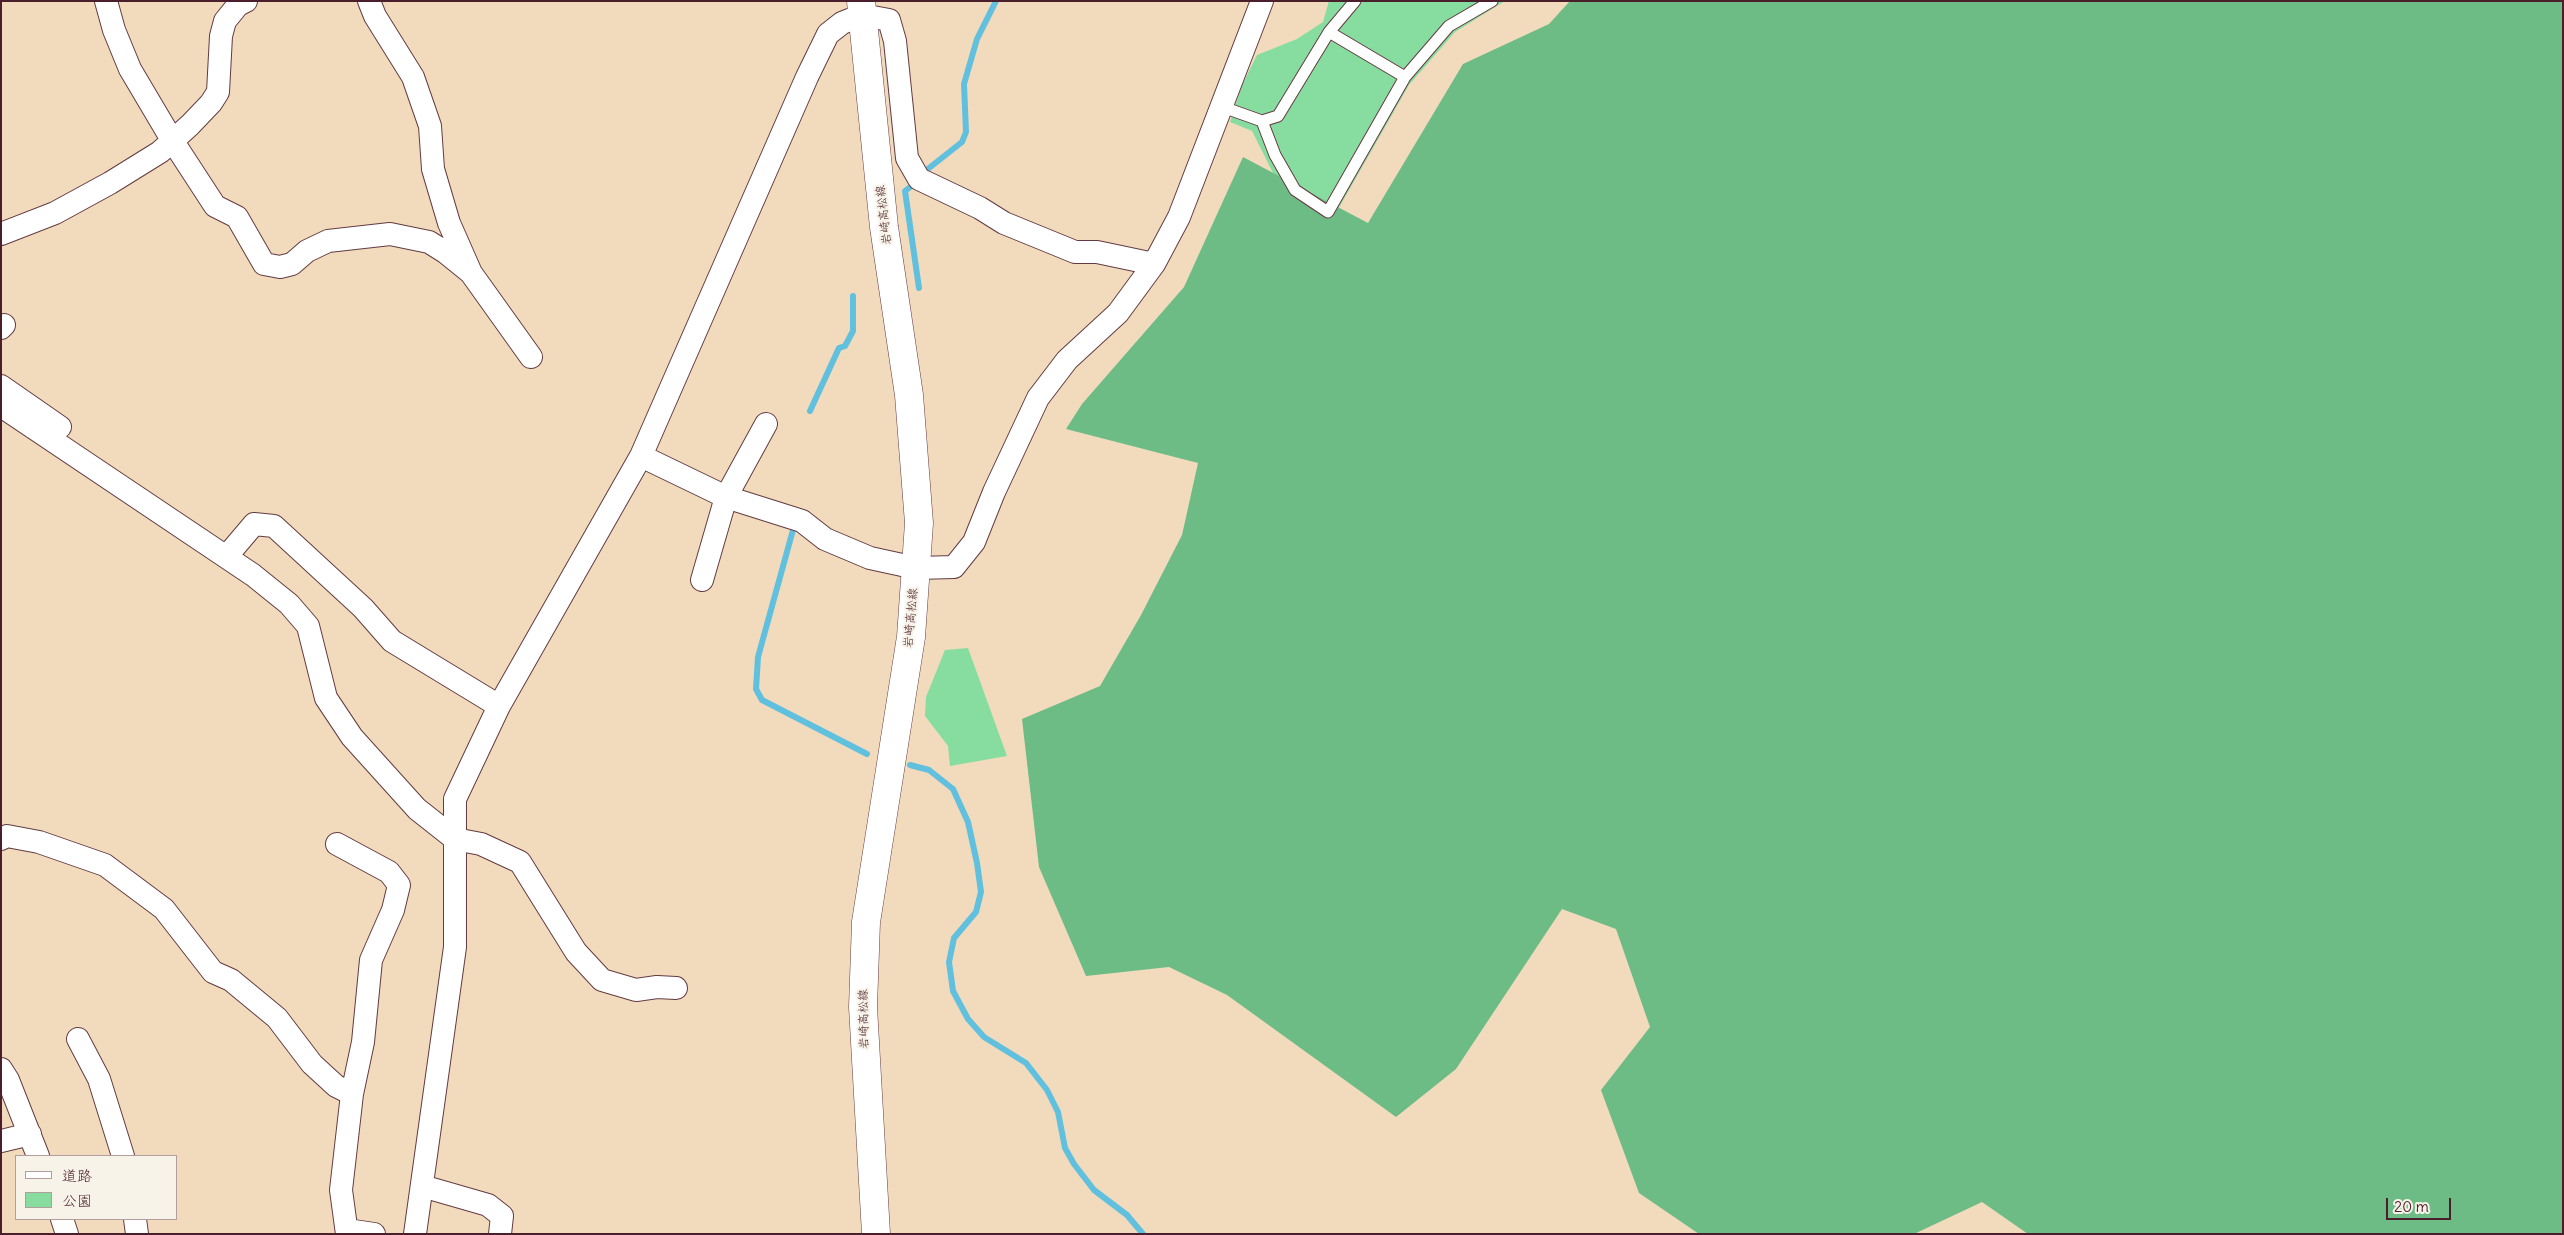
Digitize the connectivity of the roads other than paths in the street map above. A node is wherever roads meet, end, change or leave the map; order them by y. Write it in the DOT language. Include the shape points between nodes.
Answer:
graph roads {
  1 [pos="106,1"];
  2 [pos="246,1"];
  3 [pos="369,1"];
  4 [pos="1262,1"];
  5 [pos="1355,1"];
  6 [pos="1492,1"];
  7 [pos="861,8"];
  8 [pos="1329,32"];
  9 [pos="1405,78"];
  10 [pos="1220,106"];
  11 [pos="1262,121"];
  12 [pos="172,140"];
  13 [pos="1,234"];
  14 [pos="1154,264"];
  15 [pos="471,273"];
  16 [pos="531,357"];
  17 [pos="1,386"];
  18 [pos="1,406"];
  19 [pos="766,424"];
  20 [pos="641,456"];
  21 [pos="726,497"];
  22 [pos="170,519"];
  23 [pos="226,557"];
  24 [pos="916,568"];
  25 [pos="702,580"];
  26 [pos="499,706"];
  27 [pos="1,839"];
  28 [pos="455,839"];
  29 [pos="337,844"];
  30 [pos="676,988"];
  31 [pos="78,1039"];
  32 [pos="1,1069"];
  33 [pos="352,1094"];
  34 [pos="30,1134"];
  35 [pos="1,1141"];
  36 [pos="38,1155"];
  37 [pos="123,1155"];
  38 [pos="422,1186"];
  39 [pos="62,1220"];
  40 [pos="135,1220"];
  41 [pos="347,1232"];
  42 [pos="67,1234"];
  43 [pos="137,1234"];
  44 [pos="374,1234"];
  45 [pos="416,1234"];
  46 [pos="500,1234"];
  47 [pos="876,1234"];
  1 -- 12 [label="street" via="130,69"];
  2 -- 12 [label="street" via="238,4 225,21 221,36 218,92 190,125"];
  3 -- 15 [label="street" via="413,77 430,126 433,169 449,224"];
  4 -- 10 [label="street"];
  5 -- 8 [label="lane"];
  6 -- 9 [label="lane" via="1449,26"];
  7 -- 14 [label="street" via="889,20 895,41 907,158 919,179 980,208 1004,224 1075,252 1097,252"];
  7 -- 20 [label="street" via="828,34"];
  7 -- 24 [label="main road, 岩崎高松線" via="884,228 909,396 919,523"];
  8 -- 9 [label="lane"];
  8 -- 11 [label="lane" via="1278,116"];
  9 -- 11 [label="lane" via="1328,212 1295,190 1275,155"];
  10 -- 11 [label="lane"];
  10 -- 14 [label="street" via="1179,217"];
  12 -- 13 [label="street" via="160,152 95,192 56,213"];
  12 -- 15 [label="street" via="215,206 237,217 264,264 280,267 292,264 307,251 328,241 390,234 429,242"];
  14 -- 24 [label="street" via="1118,313 1067,360 1038,398 974,542 954,567"];
  15 -- 16 [label="street"];
  17 -- 22 [label="street" via="177,510"];
  18 -- 22 [label="street"];
  19 -- 21 [label="street"];
  20 -- 21 [label="street"];
  20 -- 26 [label="street"];
  21 -- 24 [label="street" via="802,521 825,539 870,558"];
  21 -- 25 [label="street"];
  22 -- 23 [label="street"];
  23 -- 26 [label="street" via="254,524 274,526 363,608 392,641"];
  23 -- 28 [label="street" via="289,604 308,626 326,698 352,736 417,809"];
  24 -- 47 [label="main road, 岩崎高松線" via="911,637 866,922 863,1007"];
  26 -- 28 [label="street" via="455,799"];
  27 -- 33 [label="street" via="7,836 39,842 105,865 164,909 213,972 231,980 277,1018 312,1064 336,1086"];
  28 -- 30 [label="street" via="481,844 520,862 576,952 602,980 636,990"];
  28 -- 38 [label="street" via="455,947"];
  29 -- 33 [label="street" via="389,872 399,885 393,910 371,960 363,1042"];
  31 -- 37 [label="street" via="99,1079"];
  32 -- 34 [label="street"];
  33 -- 41 [label="street" via="341,1190"];
  34 -- 35 [label="street"];
  34 -- 36 [label="street"];
  38 -- 45 [label="street"];
  38 -- 46 [label="street" via="488,1205 502,1216"];
  39 -- 42 [label="street"];
  40 -- 43 [label="street"];
  41 -- 44 [label="street"];
}
